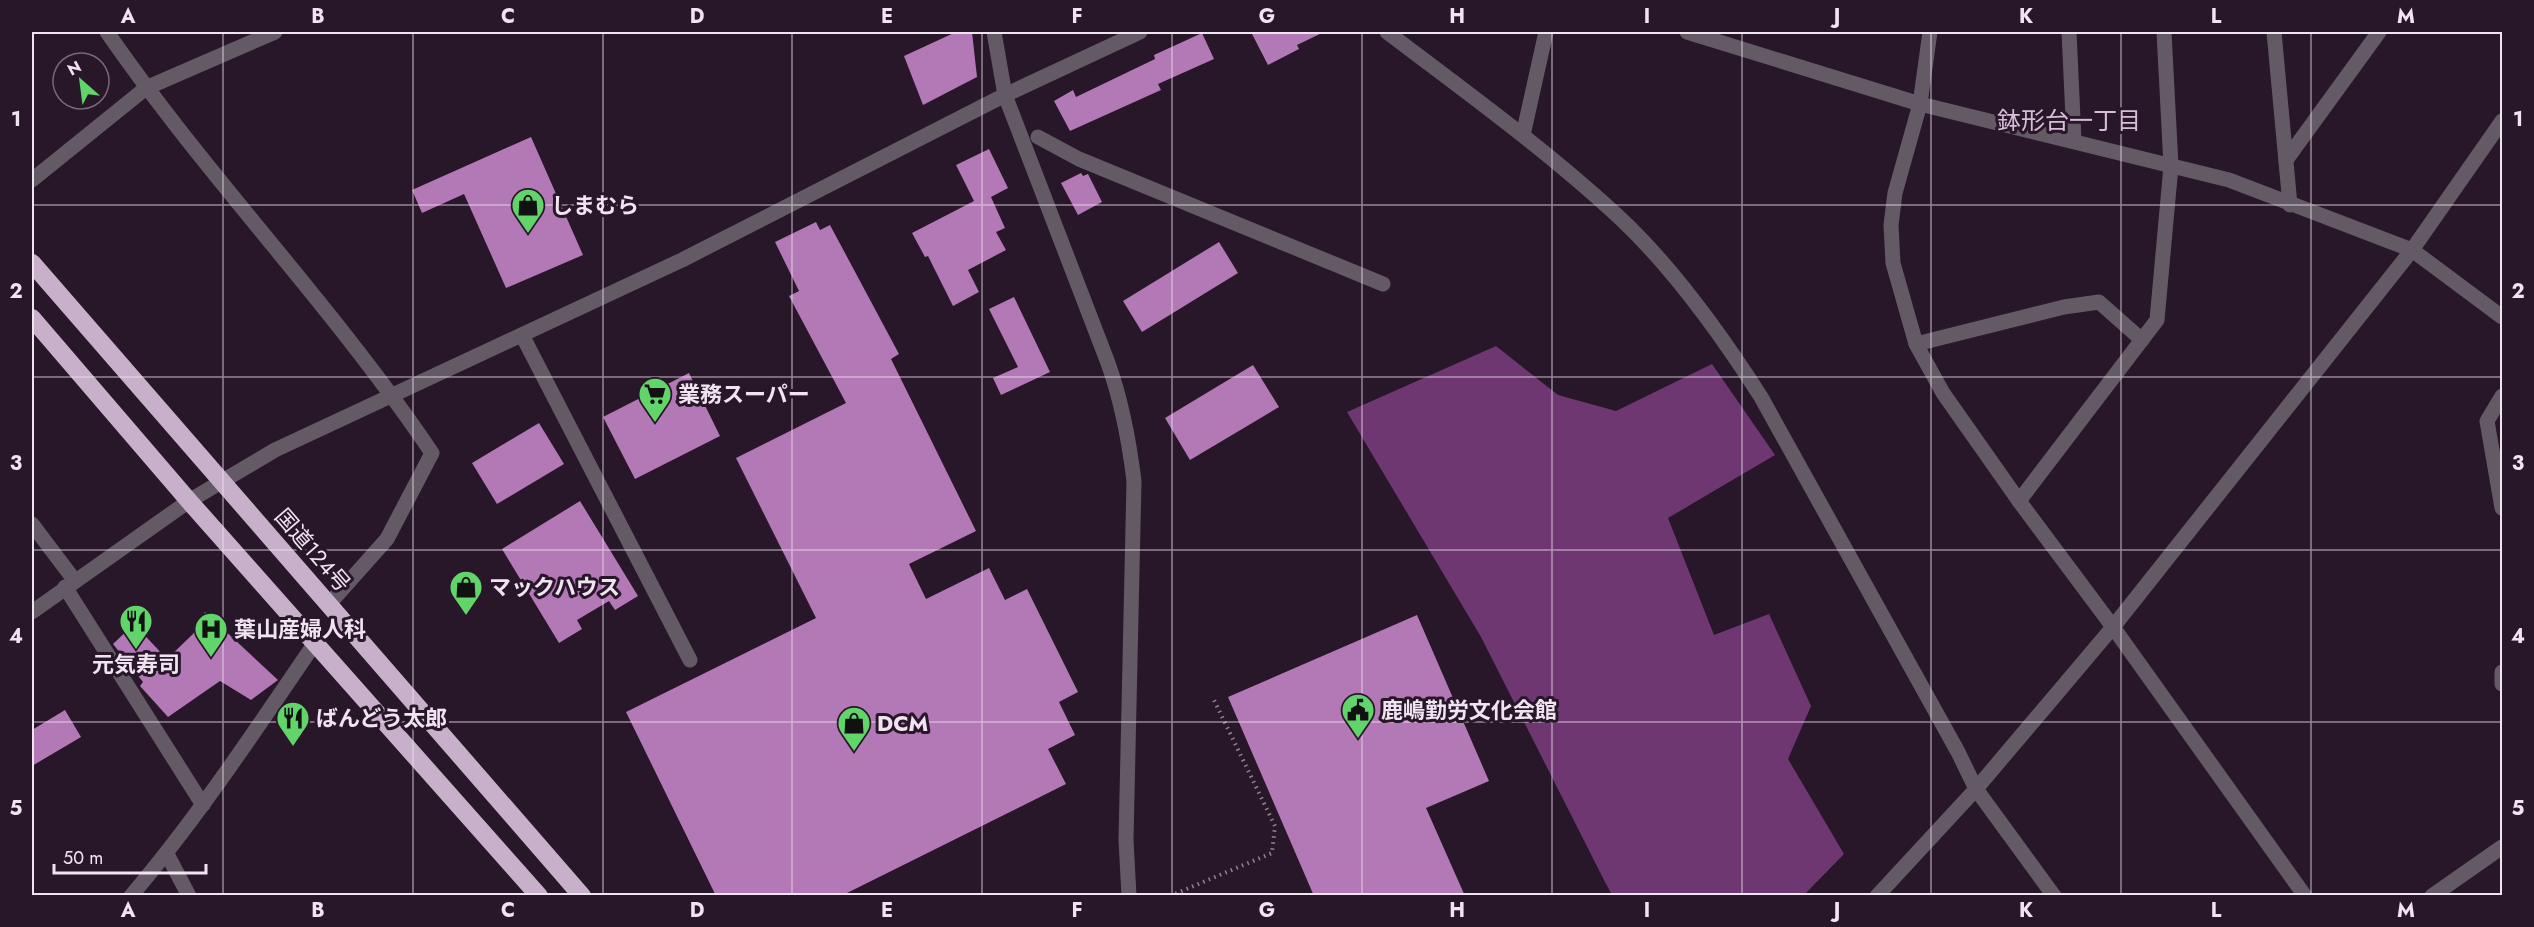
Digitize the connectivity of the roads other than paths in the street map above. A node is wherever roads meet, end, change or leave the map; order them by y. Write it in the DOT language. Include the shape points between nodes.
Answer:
graph roads {
  1 [pos="107,32"];
  2 [pos="274,32"];
  3 [pos="994,32"];
  4 [pos="1140,32"];
  5 [pos="1387,32"];
  6 [pos="1546,32"];
  7 [pos="1687,32"];
  8 [pos="1930,32"];
  9 [pos="2069,32"];
  10 [pos="2163,32"];
  11 [pos="2274,32"];
  12 [pos="2379,32"];
  13 [pos="146,88"];
  14 [pos="1005,95"];
  15 [pos="1920,104"];
  16 [pos="2502,121"];
  17 [pos="1523,135"];
  18 [pos="1038,137"];
  19 [pos="2074,140"];
  20 [pos="2286,160"];
  21 [pos="2171,166"];
  22 [pos="32,180"];
  23 [pos="2290,205"];
  24 [pos="2412,250"];
  25 [pos="32,263"];
  26 [pos="1383,284"];
  27 [pos="2502,317"];
  28 [pos="32,318"];
  29 [pos="522,335"];
  30 [pos="2142,339"];
  31 [pos="1916,344"];
  32 [pos="393,395"];
  33 [pos="2502,396"];
  34 [pos="221,481"];
  35 [pos="189,501"];
  36 [pos="2019,501"];
  37 [pos="2502,502"];
  38 [pos="2502,508"];
  39 [pos="32,524"];
  40 [pos="70,584"];
  41 [pos="329,604"];
  42 [pos="32,612"];
  43 [pos="2113,627"];
  44 [pos="315,643"];
  45 [pos="690,660"];
  46 [pos="2502,672"];
  47 [pos="2502,684"];
  48 [pos="1976,789"];
  49 [pos="203,805"];
  50 [pos="2502,847"];
  51 [pos="167,854"];
  52 [pos="131,896"];
  53 [pos="189,896"];
  54 [pos="539,896"];
  55 [pos="582,896"];
  56 [pos="1129,896"];
  57 [pos="1877,896"];
  58 [pos="2054,896"];
  59 [pos="2305,896"];
  60 [pos="2432,896"];
  1 -- 13 [label="street"];
  2 -- 13 [label="street"];
  3 -- 14 [label="street"];
  4 -- 14 [label="street"];
  5 -- 17 [label="street"];
  6 -- 17 [label="street"];
  7 -- 15 [label="street"];
  8 -- 15 [label="street"];
  9 -- 19 [label="street"];
  10 -- 21 [label="street"];
  11 -- 20 [label="street"];
  12 -- 20 [label="street"];
  13 -- 22 [label="street"];
  13 -- 32 [label="street"];
  14 -- 29 [label="street" via="682,260"];
  14 -- 56 [label="street" via="1108,363 1129,438 1134,491 1126,840"];
  15 -- 19 [label="street"];
  15 -- 31 [label="street" via="1895,194 1891,225 1893,263"];
  16 -- 24 [label="street"];
  17 -- 48 [label="street" via="1622,220 1676,280 1733,354"];
  18 -- 26 [label="street" via="1078,159"];
  19 -- 21 [label="street"];
  20 -- 23 [label="street"];
  21 -- 23 [label="street" via="2229,180"];
  21 -- 30 [label="street" via="2157,320"];
  23 -- 24 [label="street"];
  24 -- 27 [label="street"];
  24 -- 43 [label="street"];
  25 -- 34 [label="highway, 国道124号"];
  28 -- 35 [label="highway"];
  29 -- 32 [label="street"];
  29 -- 45 [label="street"];
  30 -- 31 [label="street" via="2099,302"];
  30 -- 36 [label="street"];
  31 -- 36 [label="street" via="1943,393"];
  32 -- 34 [label="street" via="311,432"];
  32 -- 41 [label="street" via="432,453 387,539"];
  33 -- 37 [label="street" via="2487,421"];
  34 -- 35 [label="street"];
  34 -- 41 [label="highway, 国道124号"];
  35 -- 40 [label="street"];
  35 -- 44 [label="highway"];
  36 -- 43 [label="street"];
  37 -- 38 [label="street"];
  39 -- 40 [label="street"];
  40 -- 42 [label="street"];
  40 -- 49 [label="street"];
  41 -- 55 [label="highway, 国道124号"];
  43 -- 48 [label="street"];
  43 -- 59 [label="street"];
  44 -- 49 [label="street"];
  44 -- 54 [label="highway"];
  46 -- 47 [label="street"];
  48 -- 57 [label="street"];
  48 -- 58 [label="street"];
  49 -- 51 [label="street"];
  50 -- 60 [label="street"];
  51 -- 52 [label="street"];
  51 -- 53 [label="street"];
}
